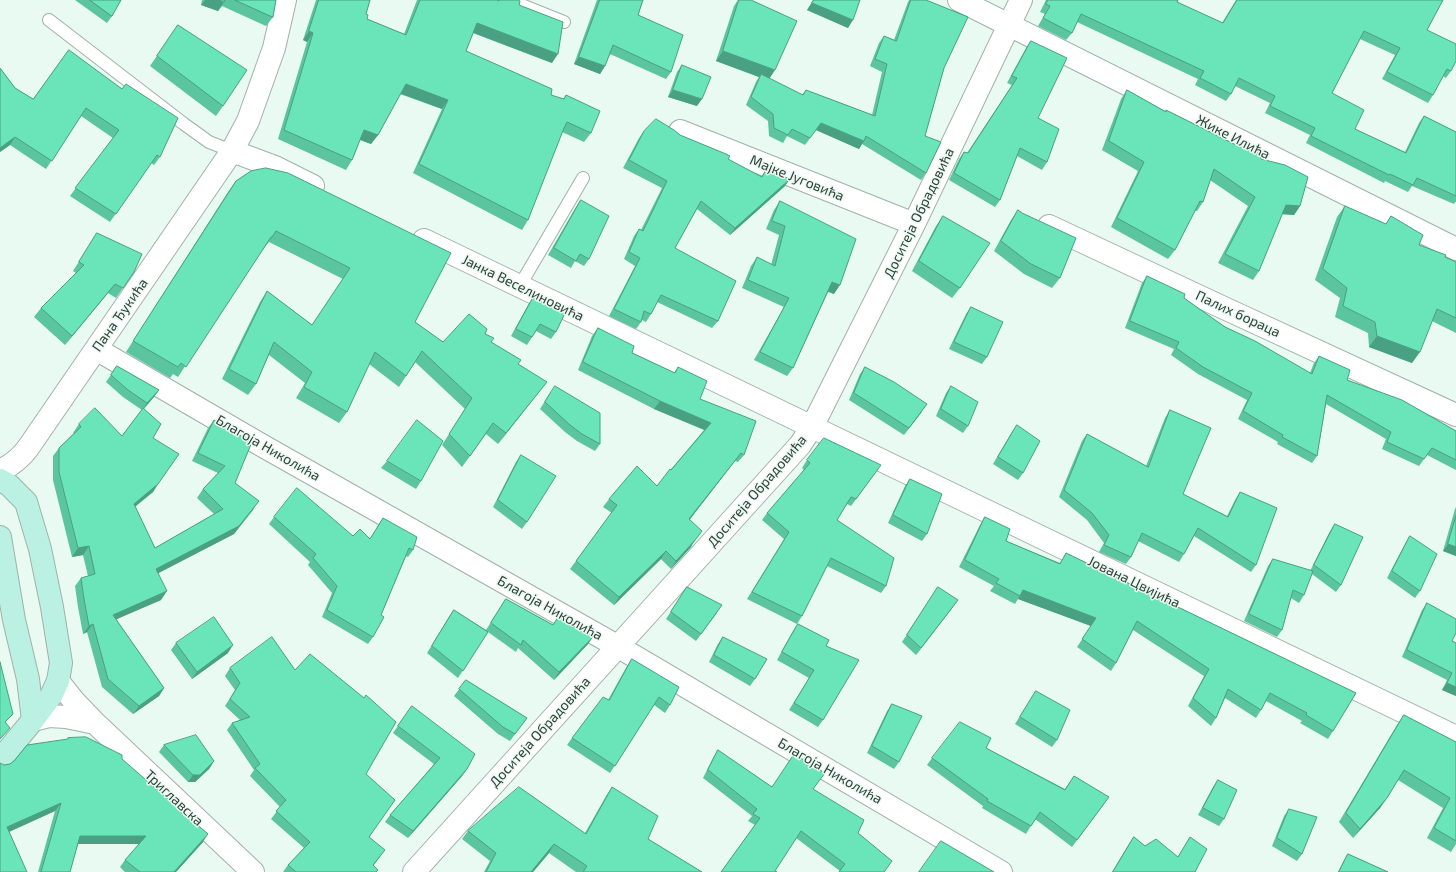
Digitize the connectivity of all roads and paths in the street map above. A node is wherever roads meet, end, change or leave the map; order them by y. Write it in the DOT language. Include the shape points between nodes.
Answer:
graph roads {
  1 [pos="286,0"];
  2 [pos="509,0"];
  3 [pos="959,0"];
  4 [pos="1021,0"];
  5 [pos="49,20"];
  6 [pos="564,22"];
  7 [pos="1009,25"];
  8 [pos="680,131"];
  9 [pos="232,151"];
  10 [pos="583,178"];
  11 [pos="331,194"];
  12 [pos="1034,219"];
  13 [pos="914,224"];
  14 [pos="408,232"];
  15 [pos="1456,249"];
  16 [pos="519,287"];
  17 [pos="96,349"];
  18 [pos="1456,415"];
  19 [pos="812,427"];
  20 [pos="0,471"];
  21 [pos="0,480"];
  22 [pos="0,537"];
  23 [pos="4,585"];
  24 [pos="617,646"];
  25 [pos="58,681"];
  26 [pos="33,720"];
  27 [pos="95,723"];
  28 [pos="1456,737"];
  29 [pos="0,760"];
  30 [pos="253,872"];
  31 [pos="414,872"];
  32 [pos="1001,872"];
  1 -- 9 [label="street, Пана Ђукића" via="274,48 248,121"];
  2 -- 6 [label="lane"];
  3 -- 7 [label="street, Жике Илића"];
  4 -- 7 [label="street, Доситеја Обрадовића"];
  5 -- 9 [label="lane" via="209,142"];
  7 -- 13 [label="street, Доситеја Обрадовића"];
  7 -- 15 [label="street, Жике Илића"];
  8 -- 13 [label="street, Мајке Југовића"];
  9 -- 11 [label="street" via="275,167"];
  9 -- 17 [label="street, Пана Ђукића"];
  10 -- 16 [label="lane"];
  12 -- 18 [label="street, Палих бораца"];
  13 -- 19 [label="street, Доситеја Обрадовића"];
  14 -- 16 [label="street, Јанка Веселиновића"];
  16 -- 19 [label="street, Јанка Веселиновића"];
  17 -- 20 [label="street, Пана Ђукића" via="21,458"];
  17 -- 24 [label="street, Благоја Николића"];
  19 -- 24 [label="street, Доситеја Обрадовића" via="800,445"];
  19 -- 28 [label="street, Јована Цвијића"];
  21 -- 25 [label="street" via="26,502 40,549 61,663"];
  22 -- 23 [label="street"];
  23 -- 26 [label="street" via="28,679"];
  24 -- 31 [label="street, Доситеја Обрадовића"];
  24 -- 32 [label="street, Благоја Николића"];
  25 -- 26 [label="street" via="51,696"];
  25 -- 27 [label="street, Триглавска" via="72,700"];
  26 -- 27 [label="street" via="49,716"];
  26 -- 29 [label="street"];
  27 -- 30 [label="street, Триглавска"];
}
